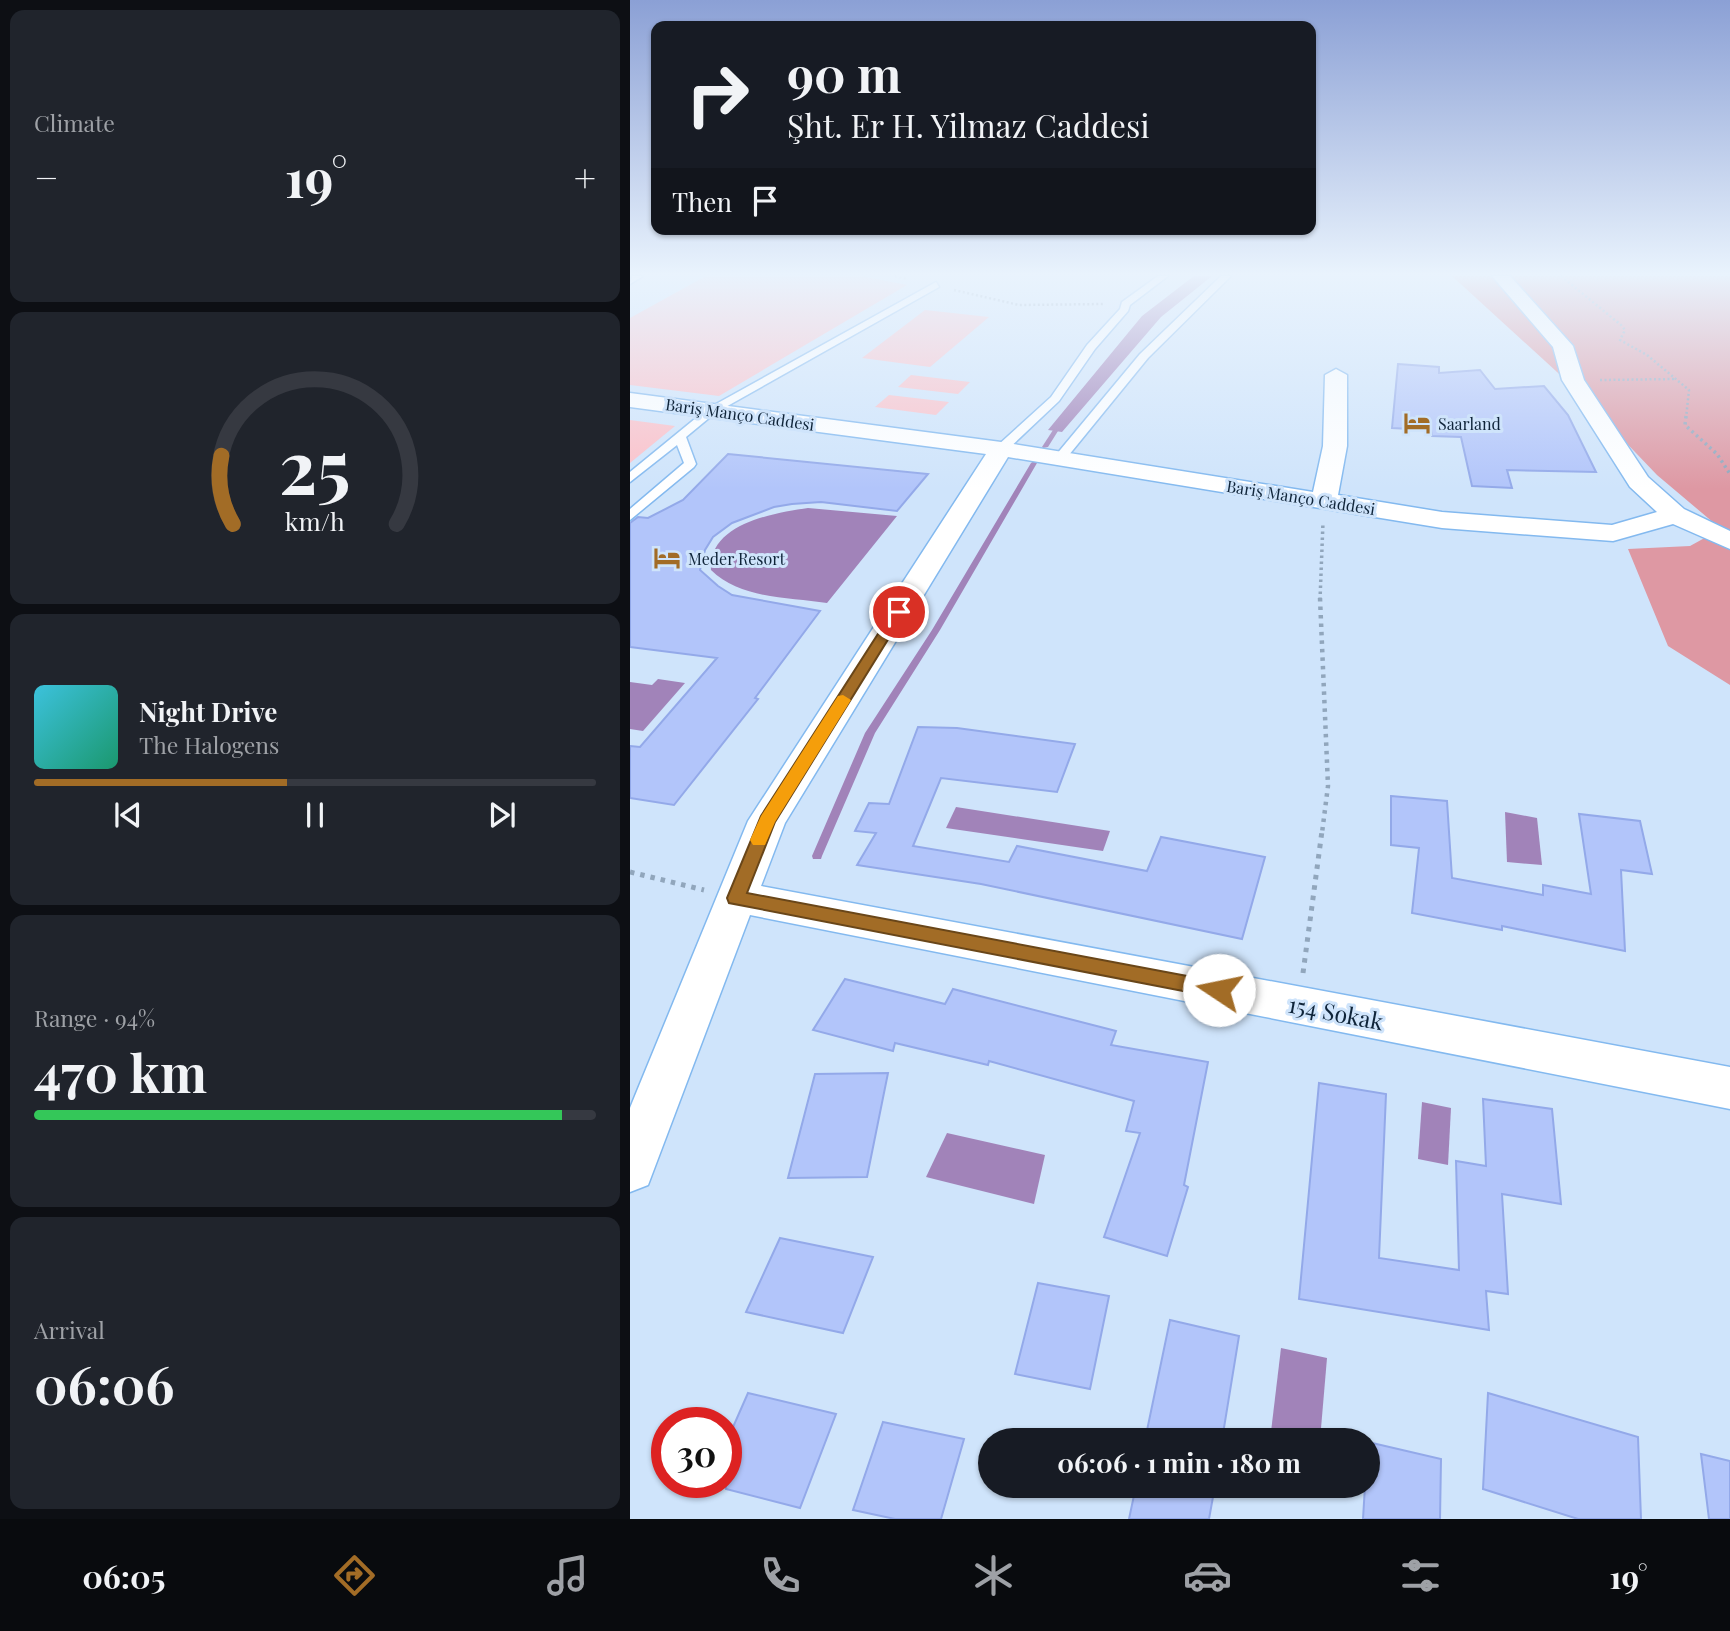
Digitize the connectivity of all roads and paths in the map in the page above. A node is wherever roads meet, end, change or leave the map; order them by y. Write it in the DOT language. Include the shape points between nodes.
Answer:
graph roads {
  1 [pos="825,347"];
  2 [pos="1091,347"];
  3 [pos="1153,347"];
  4 [pos="1563,347"];
  5 [pos="1632,347"];
  6 [pos="1336,375"];
  7 [pos="1676,379"];
  8 [pos="1573,380"];
  9 [pos="630,400"];
  10 [pos="711,411"];
  11 [pos="680,436"];
  12 [pos="1002,449"];
  13 [pos="1060,458"];
  14 [pos="1730,474"];
  15 [pos="630,478"];
  16 [pos="1324,501"];
  17 [pos="1675,515"];
  18 [pos="630,516"];
  19 [pos="1730,541"];
  20 [pos="630,872"];
  21 [pos="736,898"];
  22 [pos="1299,1005"];
  23 [pos="1730,1088"];
  24 [pos="630,1168"];
  1 -- 10 [label="lane"];
  2 -- 12 [label="lane" via="1055,399"];
  3 -- 13 [label="lane"];
  4 -- 8 [label="street"];
  5 -- 7 [label="path"];
  6 -- 16 [label="street" via="1335,446"];
  7 -- 8 [label="path"];
  7 -- 14 [label="path" via="1689,390 1685,425 1717,454"];
  8 -- 17 [label="street" via="1639,482"];
  9 -- 10 [label="street, Bariş Manço Caddesi"];
  10 -- 11 [label="lane"];
  10 -- 12 [label="street, Bariş Manço Caddesi"];
  11 -- 15 [label="lane"];
  11 -- 18 [label="lane" via="690,464"];
  12 -- 13 [label="street, Bariş Manço Caddesi"];
  12 -- 21 [label="street" via="766,821"];
  13 -- 16 [label="street, Bariş Manço Caddesi"];
  16 -- 17 [label="street, Bariş Manço Caddesi" via="1442,520 1614,533"];
  16 -- 22 [label="path" via="1319,617 1328,786"];
  17 -- 19 [label="street"];
  20 -- 21 [label="path"];
  21 -- 22 [label="street, 154 Sokak"];
  21 -- 24 [label="street"];
  22 -- 23 [label="street, 154 Sokak"];
}
